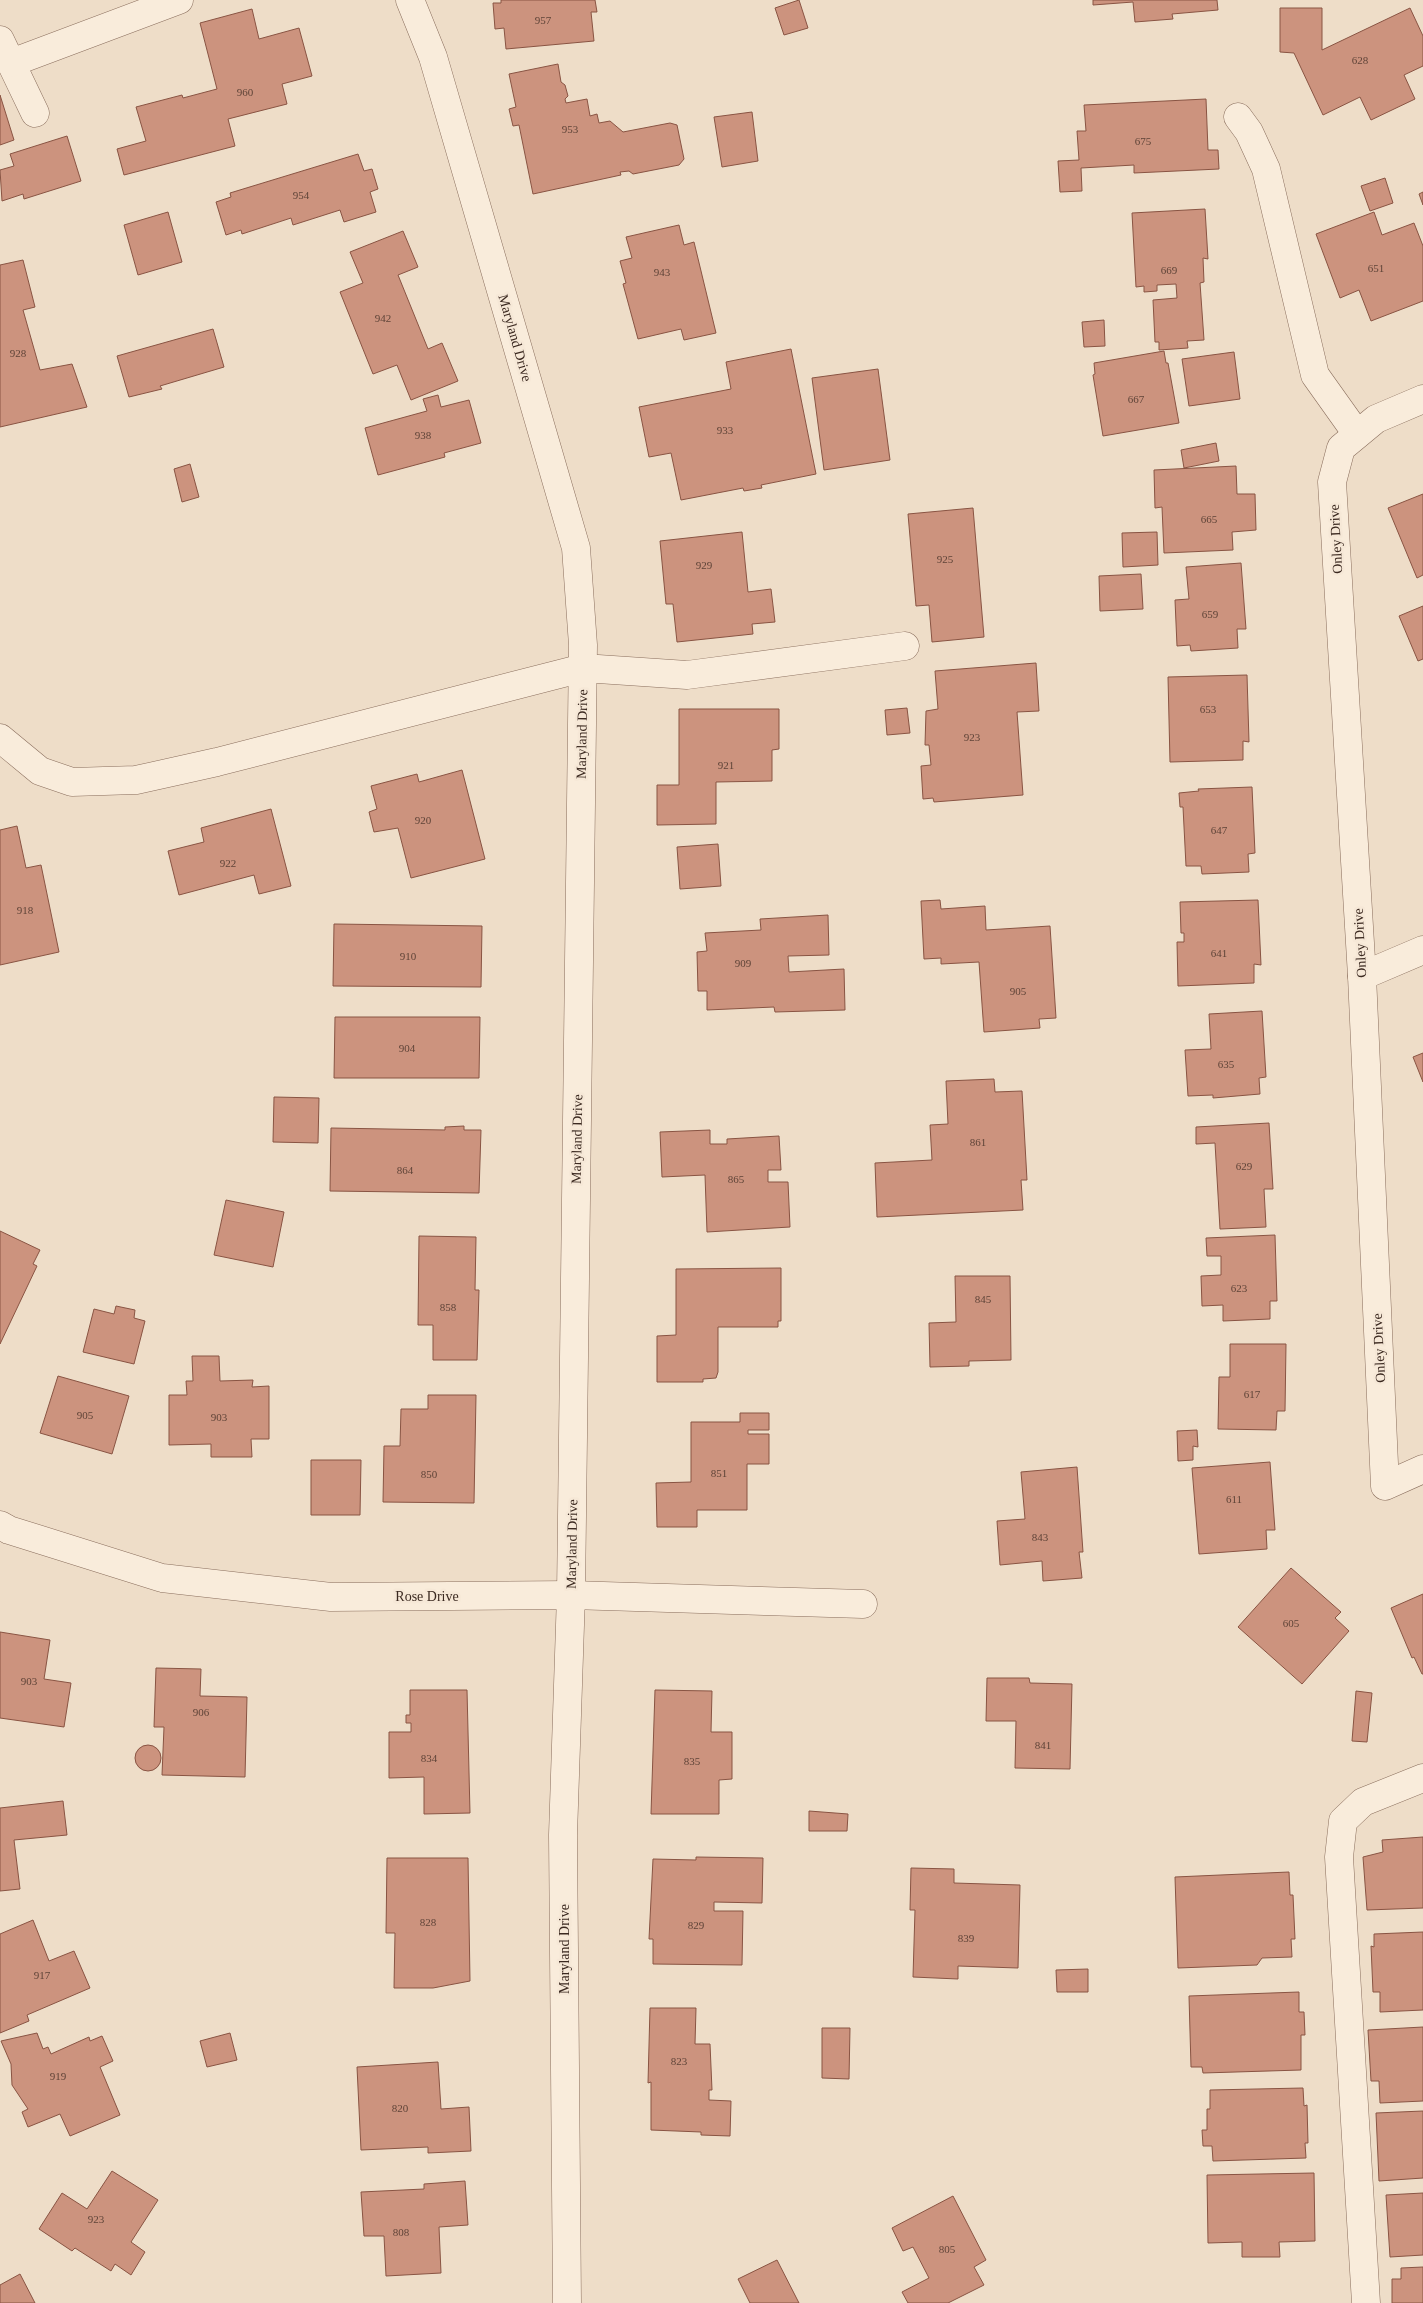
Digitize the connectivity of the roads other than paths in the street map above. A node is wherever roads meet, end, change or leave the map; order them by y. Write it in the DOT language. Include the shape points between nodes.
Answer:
graph roads {
  1 [pos="179,0"];
  2 [pos="410,0"];
  3 [pos="6,52"];
  4 [pos="35,113"];
  5 [pos="1238,117"];
  6 [pos="1423,399"];
  7 [pos="1367,426"];
  8 [pos="905,646"];
  9 [pos="583,668"];
  10 [pos="0,738"];
  11 [pos="1423,950"];
  12 [pos="1362,976"];
  13 [pos="1423,1469"];
  14 [pos="0,1525"];
  15 [pos="571,1596"];
  16 [pos="863,1604"];
  17 [pos="1423,1778"];
  18 [pos="567,2303"];
  19 [pos="1366,2303"];
  1 -- 3 [label="street"];
  2 -- 9 [label="street, Maryland Drive" via="433,57 576,548"];
  3 -- 4 [label="street"];
  5 -- 7 [label="street" via="1249,132 1266,169 1315,376"];
  6 -- 7 [label="street"];
  7 -- 12 [label="street, Onley Drive" via="1341,448 1332,482"];
  8 -- 9 [label="street" via="687,675"];
  9 -- 10 [label="street" via="136,780 72,782 40,772"];
  9 -- 15 [label="street, Maryland Drive"];
  11 -- 12 [label="street"];
  12 -- 13 [label="street, Onley Drive" via="1385,1486"];
  14 -- 15 [label="street, Rose Drive" via="162,1578 330,1597"];
  15 -- 16 [label="street, Rose Drive"];
  15 -- 18 [label="street, Maryland Drive" via="564,1834"];
  17 -- 19 [label="street" via="1363,1802 1343,1821 1339,1857"];
}
